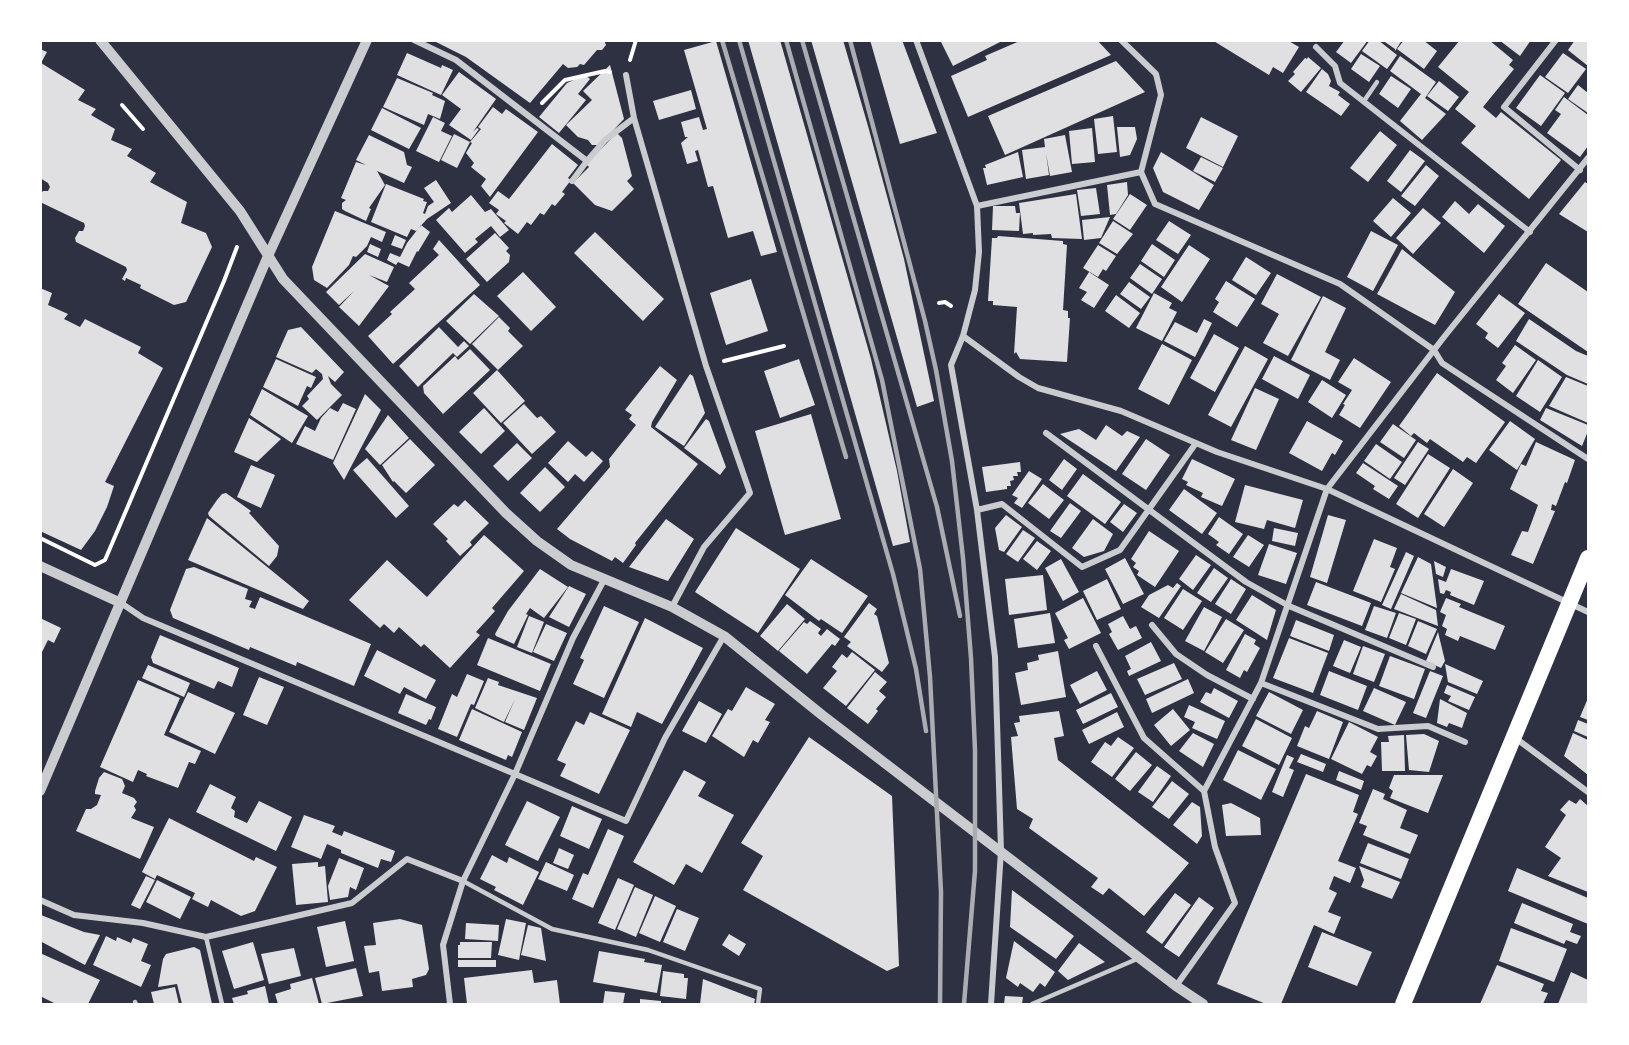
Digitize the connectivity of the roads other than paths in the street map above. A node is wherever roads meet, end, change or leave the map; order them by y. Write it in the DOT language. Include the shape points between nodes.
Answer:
graph roads {
  1 [pos="100,40"];
  2 [pos="367,40"];
  3 [pos="414,40"];
  4 [pos="916,40"];
  5 [pos="1121,40"];
  6 [pos="1556,40"];
  7 [pos="1316,47"];
  8 [pos="626,75"];
  9 [pos="1377,82"];
  10 [pos="1364,101"];
  11 [pos="634,118"];
  12 [pos="1588,158"];
  13 [pos="587,160"];
  14 [pos="1580,170"];
  15 [pos="1141,172"];
  16 [pos="572,181"];
  17 [pos="977,206"];
  18 [pos="1530,232"];
  19 [pos="268,256"];
  20 [pos="963,336"];
  21 [pos="1434,350"];
  22 [pos="1046,433"];
  23 [pos="1196,443"];
  24 [pos="1588,459"];
  25 [pos="1327,489"];
  26 [pos="976,510"];
  27 [pos="1148,510"];
  28 [pos="1588,558"];
  29 [pos="40,566"];
  30 [pos="604,580"];
  31 [pos="121,603"];
  32 [pos="1570,603"];
  33 [pos="1289,606"];
  34 [pos="672,607"];
  35 [pos="1588,612"];
  36 [pos="1152,625"];
  37 [pos="724,636"];
  38 [pos="1096,646"];
  39 [pos="1432,667"];
  40 [pos="1261,683"];
  41 [pos="1253,699"];
  42 [pos="1514,736"];
  43 [pos="1465,742"];
  44 [pos="515,774"];
  45 [pos="40,791"];
  46 [pos="1204,791"];
  47 [pos="1588,792"];
  48 [pos="1001,851"];
  49 [pos="463,881"];
  50 [pos="40,900"];
  51 [pos="206,937"];
  52 [pos="1139,958"];
  53 [pos="1176,986"];
  54 [pos="222,1005"];
  55 [pos="450,1005"];
  56 [pos="758,1005"];
  57 [pos="991,1005"];
  58 [pos="1032,1005"];
  59 [pos="1203,1005"];
  60 [pos="1403,1005"];
  1 -- 19 [label="street" via="240,211"];
  2 -- 19 [label="street"];
  3 -- 13 [label="street" via="456,60"];
  4 -- 17 [label="street"];
  5 -- 15 [label="street" via="1156,74 1161,95"];
  6 -- 14 [label="street" via="1504,107"];
  7 -- 10 [label="street" via="1335,66 1340,84"];
  8 -- 11 [label="street"];
  9 -- 10 [label="lane"];
  10 -- 18 [label="street"];
  11 -- 13 [label="street"];
  11 -- 34 [label="street" via="706,366 750,493 704,547"];
  12 -- 14 [label="street"];
  13 -- 16 [label="street"];
  14 -- 18 [label="street"];
  15 -- 17 [label="street"];
  15 -- 21 [label="street" via="1155,204 1340,284"];
  17 -- 20 [label="street" via="979,252 975,290"];
  18 -- 21 [label="street"];
  19 -- 30 [label="street" via="297,295 506,513 554,555"];
  19 -- 31 [label="street"];
  20 -- 23 [label="street" via="1038,388 1121,411"];
  20 -- 26 [label="street" via="951,365"];
  21 -- 24 [label="street" via="1442,363"];
  21 -- 25 [label="street"];
  22 -- 27 [label="street"];
  23 -- 25 [label="street"];
  23 -- 27 [label="street"];
  25 -- 32 [label="street"];
  25 -- 33 [label="street"];
  26 -- 27 [label="street" via="1002,504 1082,567 1120,550"];
  26 -- 48 [label="street" via="995,657"];
  27 -- 33 [label="street" via="1246,582"];
  28 -- 32 [label="highway"];
  29 -- 31 [label="street"];
  30 -- 34 [label="street"];
  30 -- 44 [label="street" via="573,638"];
  31 -- 44 [label="street" via="144,618"];
  31 -- 45 [label="street"];
  32 -- 35 [label="street"];
  32 -- 42 [label="highway"];
  33 -- 39 [label="street"];
  33 -- 40 [label="street"];
  34 -- 37 [label="street"];
  36 -- 41 [label="street" via="1176,654"];
  37 -- 44 [label="street" via="665,738 626,821"];
  37 -- 48 [label="street" via="822,716"];
  38 -- 46 [label="street" via="1144,738"];
  40 -- 41 [label="street"];
  40 -- 43 [label="street" via="1378,729 1428,726"];
  41 -- 46 [label="street"];
  42 -- 47 [label="street"];
  42 -- 60 [label="highway"];
  44 -- 49 [label="street"];
  46 -- 53 [label="street" via="1215,847 1235,903"];
  48 -- 52 [label="street"];
  48 -- 57 [label="street"];
  49 -- 51 [label="street" via="407,859 352,903"];
  49 -- 55 [label="street" via="443,945"];
  49 -- 56 [label="lane" via="552,929 648,950 759,990"];
  50 -- 51 [label="street" via="74,915 142,923"];
  51 -- 54 [label="lane"];
  52 -- 53 [label="street"];
  52 -- 58 [label="lane"];
  53 -- 59 [label="street"];
}
